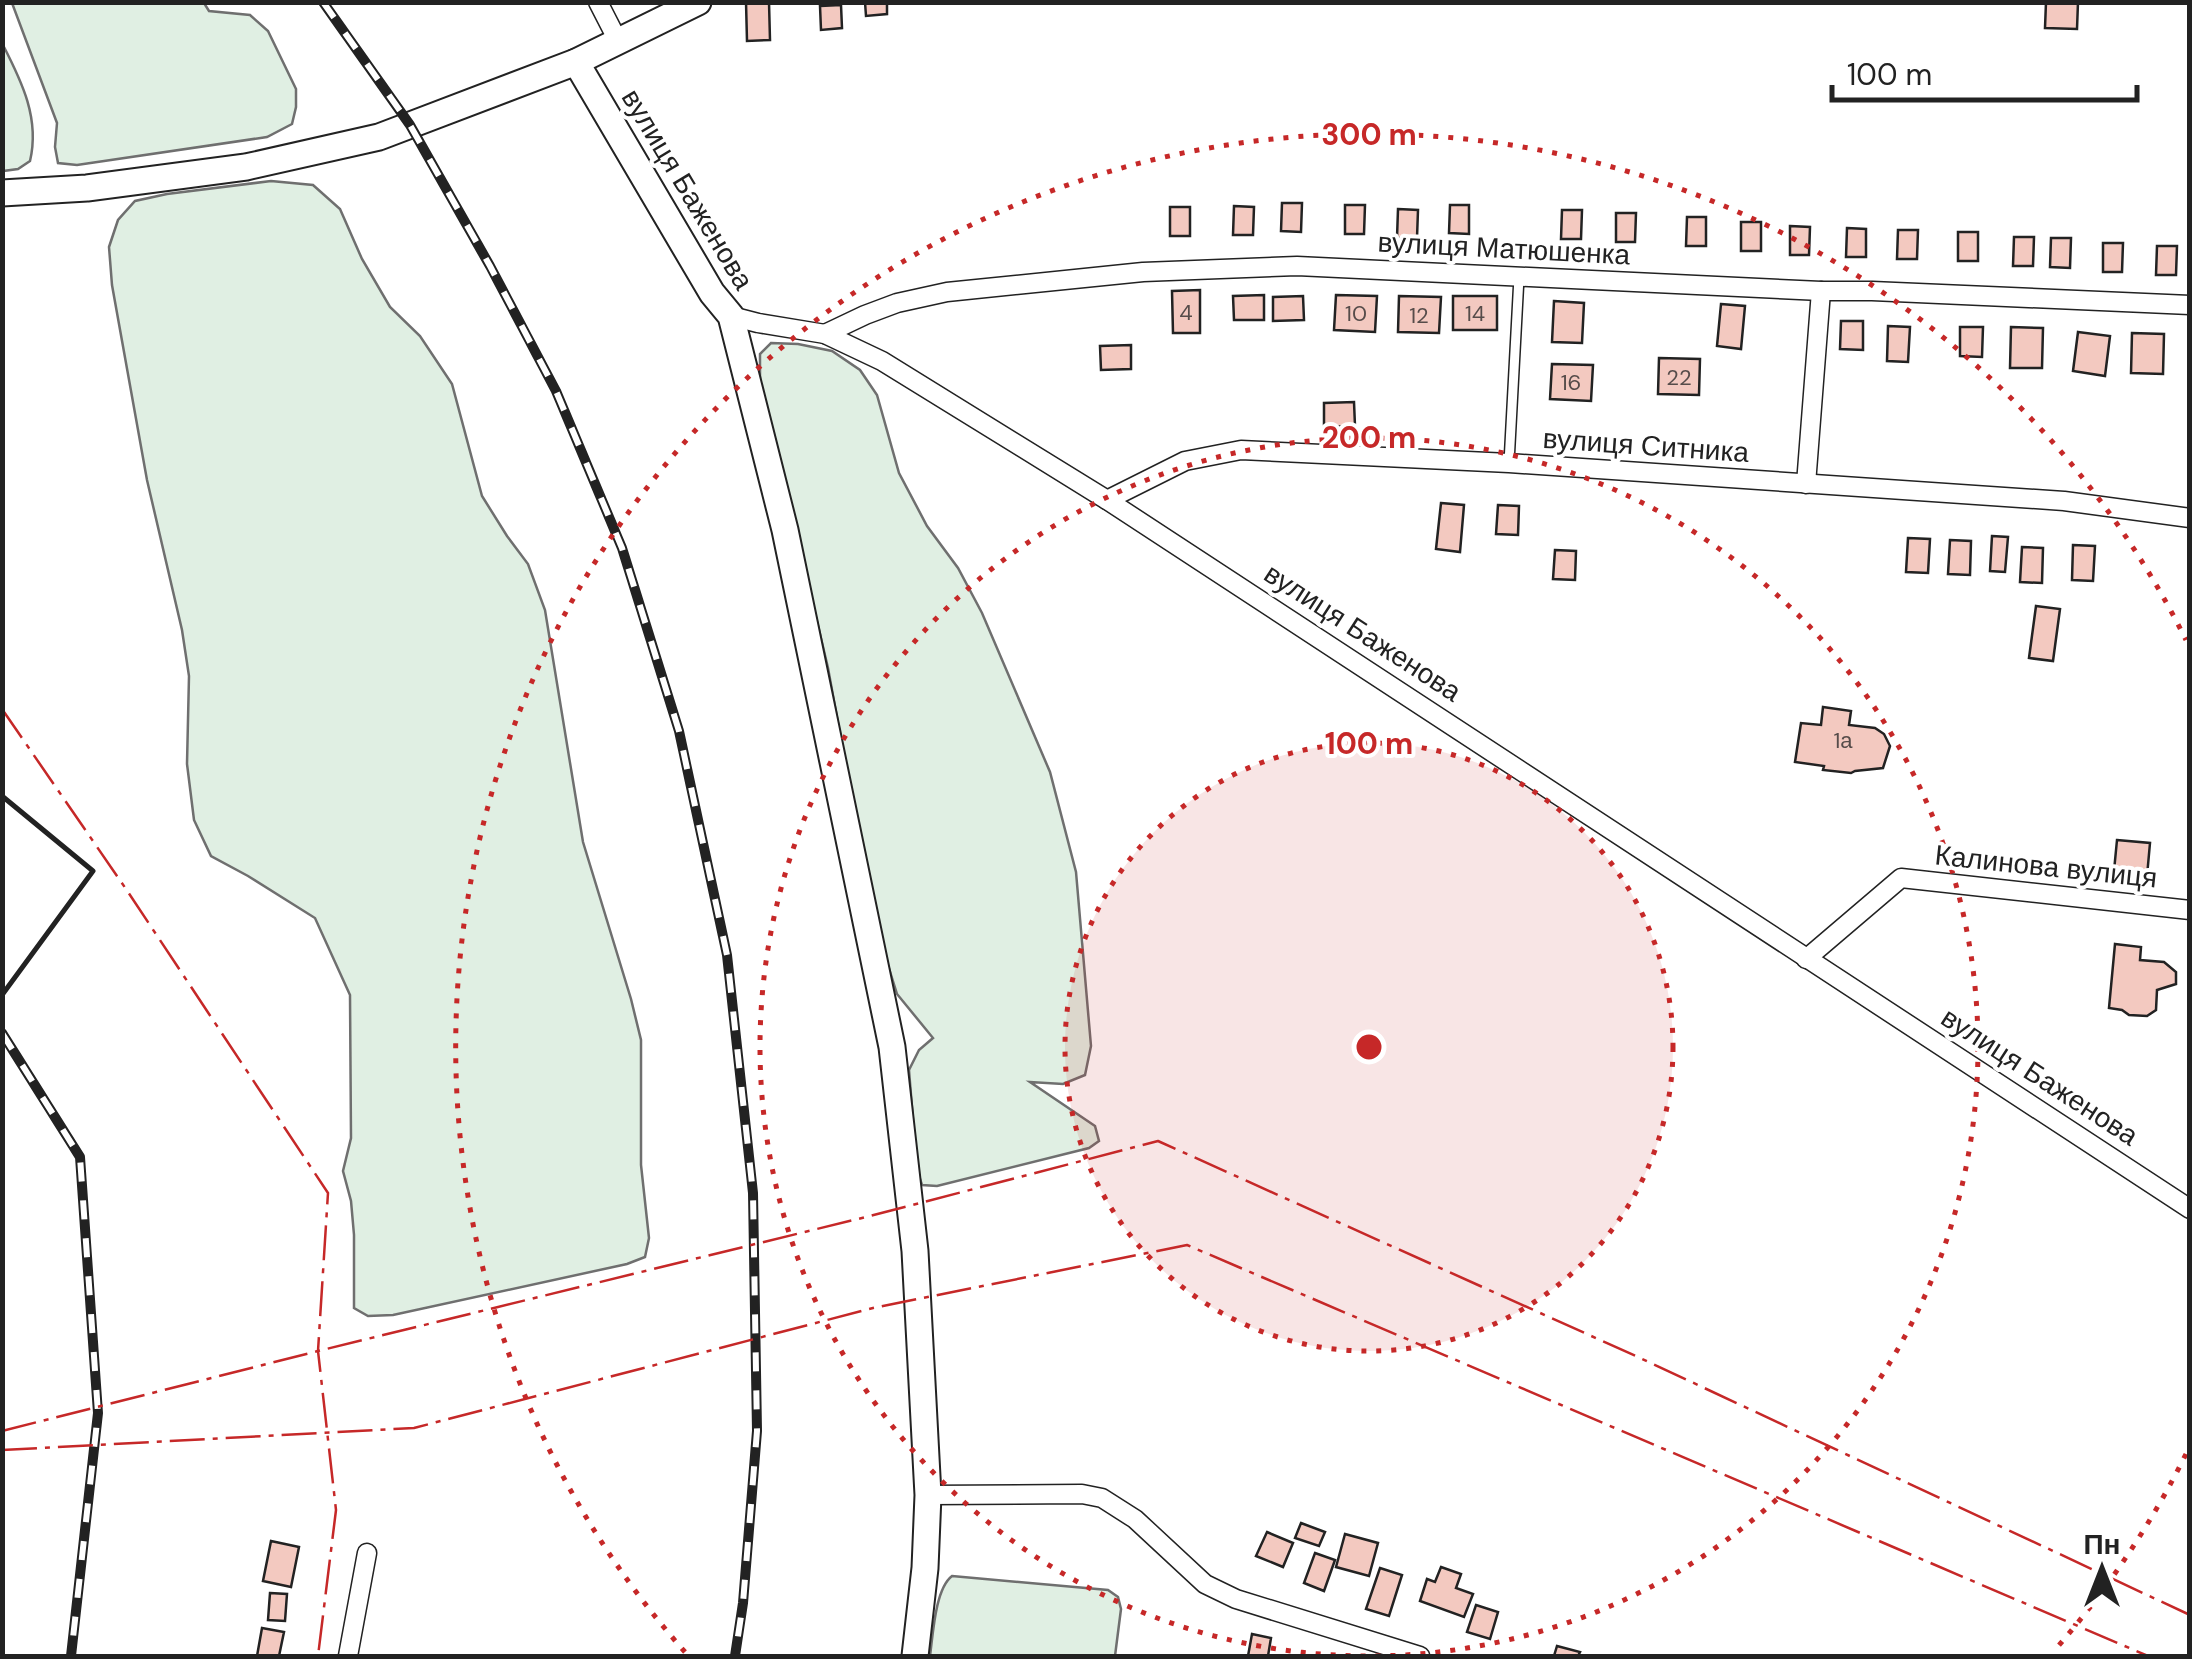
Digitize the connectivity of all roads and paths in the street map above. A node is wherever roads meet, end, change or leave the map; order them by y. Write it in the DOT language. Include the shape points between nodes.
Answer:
graph roads {
  1 [pos="598,2"];
  2 [pos="698,2"];
  3 [pos="618,41"];
  4 [pos="576,62"];
  5 [pos="2,193"];
  6 [pos="1518,277"];
  7 [pos="1822,291"];
  8 [pos="2190,304"];
  9 [pos="730,316"];
  10 [pos="825,334"];
  11 [pos="1509,463"];
  12 [pos="1806,484"];
  13 [pos="1107,500"];
  14 [pos="2190,518"];
  15 [pos="2190,910"];
  16 [pos="1806,959"];
  17 [pos="2190,1209"];
  18 [pos="928,1495"];
  19 [pos="368,1552"];
  20 [pos="348,1656"];
  21 [pos="916,1656"];
  22 [pos="1420,1656"];
  1 -- 3 [label="street"];
  2 -- 3 [label="street"];
  3 -- 4 [label="street"];
  4 -- 5 [label="street" via="347,145 156,180"];
  4 -- 9 [label="street, вулиця Баженова"];
  6 -- 7 [label="street, вулиця Матюшенка"];
  6 -- 10 [label="street, вулиця Матюшенка" via="1297,266 1143,272 947,292 865,314"];
  6 -- 11 [label="lane"];
  7 -- 8 [label="street, вулиця Матюшенка"];
  7 -- 12 [label="street"];
  9 -- 10 [label="street, вулиця Баженова"];
  9 -- 18 [label="street" via="785,530 892,1047 915,1251"];
  10 -- 13 [label="street, вулиця Баженова" via="882,360"];
  11 -- 12 [label="street, вулиця Ситника"];
  11 -- 13 [label="street, вулиця Ситника" via="1241,450 1185,461"];
  12 -- 14 [label="street, вулиця Ситника"];
  13 -- 16 [label="street, вулиця Баженова"];
  15 -- 16 [label="street, Калинова вулиця" via="1901,878"];
  16 -- 17 [label="street, вулиця Баженова"];
  18 -- 21 [label="street"];
  18 -- 22 [label="street" via="1102,1498 1206,1584 1236,1599"];
  19 -- 20 [label="street"];
}
